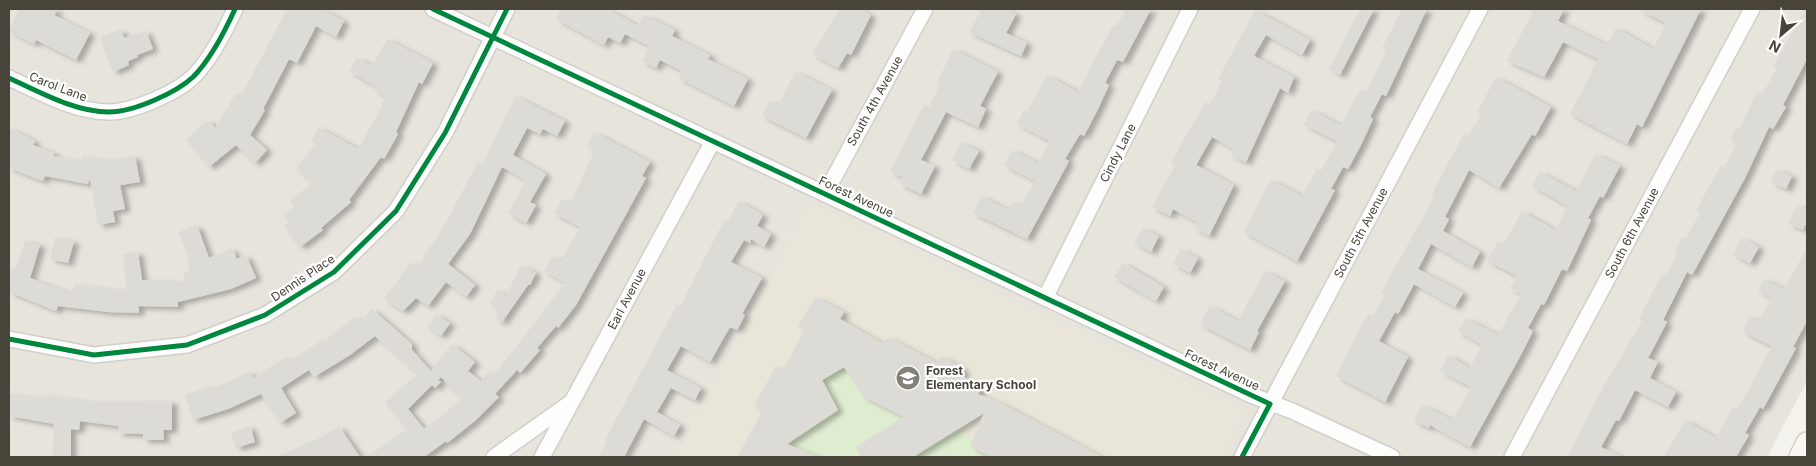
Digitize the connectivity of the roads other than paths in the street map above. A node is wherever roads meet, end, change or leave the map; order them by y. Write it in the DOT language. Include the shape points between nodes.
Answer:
graph roads {
  1 [pos="236,9"];
  2 [pos="433,9"];
  3 [pos="508,9"];
  4 [pos="925,9"];
  5 [pos="1190,9"];
  6 [pos="1480,9"];
  7 [pos="1752,9"];
  8 [pos="493,37"];
  9 [pos="9,78"];
  10 [pos="713,141"];
  11 [pos="825,194"];
  12 [pos="1045,298"];
  13 [pos="9,339"];
  14 [pos="572,401"];
  15 [pos="1270,404"];
  16 [pos="1807,443"];
  17 [pos="494,457"];
  18 [pos="542,457"];
  19 [pos="1242,457"];
  20 [pos="1392,457"];
  21 [pos="1512,457"];
  22 [pos="1800,457"];
  1 -- 9 [label="street, Carol Lane" via="193,76 137,107 110,112 81,108"];
  2 -- 8 [label="street, Forest Avenue"];
  3 -- 8 [label="street, Dennis Place"];
  4 -- 11 [label="street, South 4th Avenue"];
  5 -- 12 [label="street, Cindy Lane"];
  6 -- 15 [label="street, South 5th Avenue"];
  7 -- 21 [label="street, South 6th Avenue"];
  8 -- 10 [label="street, Forest Avenue"];
  8 -- 13 [label="street, Dennis Place" via="445,133 396,211 334,272 266,315 187,345 94,355"];
  10 -- 11 [label="street, Forest Avenue"];
  10 -- 14 [label="street, Earl Avenue"];
  11 -- 12 [label="street, Forest Avenue"];
  12 -- 15 [label="street, Forest Avenue"];
  14 -- 17 [label="street"];
  14 -- 18 [label="street, Earl Avenue"];
  15 -- 19 [label="street, South 5th Avenue"];
  15 -- 20 [label="street, Forest Avenue"];
  16 -- 22 [label="main road"];
}
